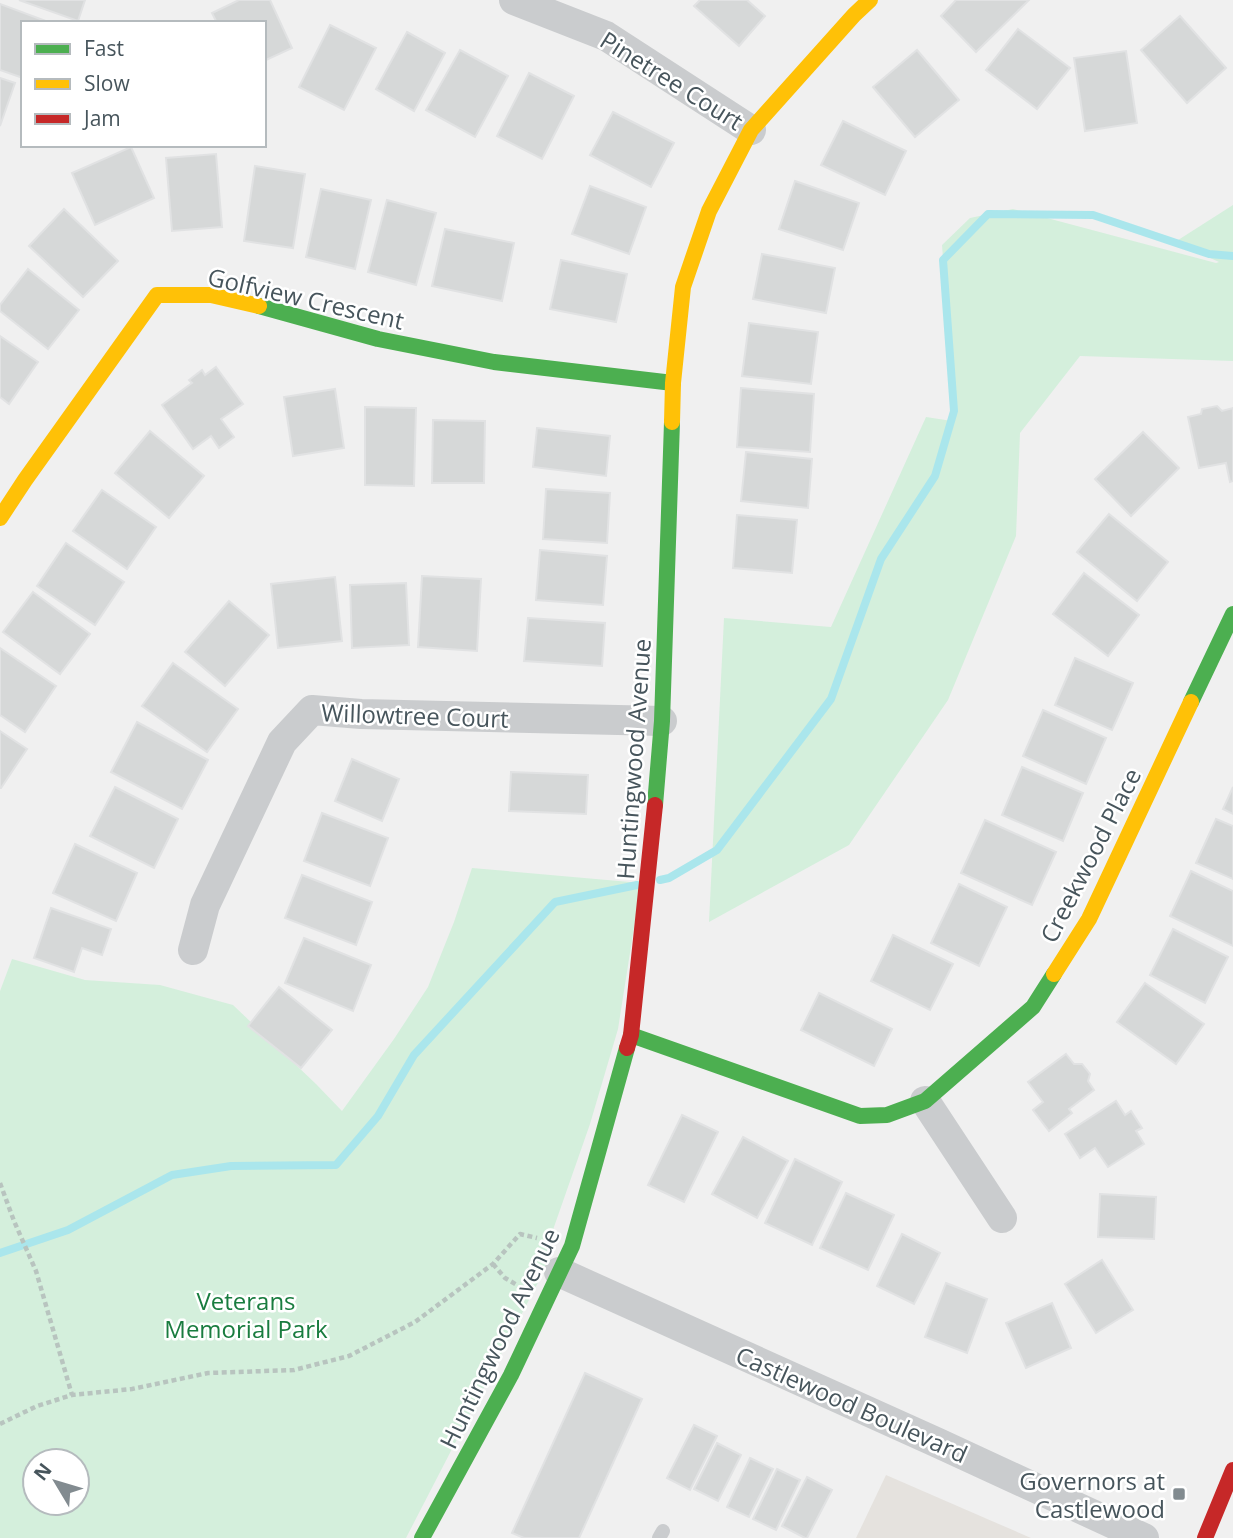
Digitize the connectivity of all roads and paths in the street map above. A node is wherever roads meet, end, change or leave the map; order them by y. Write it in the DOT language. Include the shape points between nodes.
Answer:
graph roads {
  1 [pos="514,0"];
  2 [pos="870,0"];
  3 [pos="751,130"];
  4 [pos="673,383"];
  5 [pos="0,517"];
  6 [pos="1233,614"];
  7 [pos="662,721"];
  8 [pos="193,950"];
  9 [pos="631,1035"];
  10 [pos="925,1101"];
  11 [pos="0,1183"];
  12 [pos="2,1195"];
  13 [pos="1002,1217"];
  14 [pos="537,1238"];
  15 [pos="493,1264"];
  16 [pos="559,1272"];
  17 [pos="517,1285"];
  18 [pos="72,1395"];
  19 [pos="0,1424"];
  20 [pos="1233,1470"];
  21 [pos="429,1534"];
  22 [pos="1144,1538"];
  23 [pos="1205,1538"];
  1 -- 3 [label="street, Pinetree Court" via="606,36"];
  2 -- 3 [label="street, Huntingwood Avenue"];
  3 -- 4 [label="street, Huntingwood Avenue" via="709,211 683,288"];
  4 -- 5 [label="street, Golfview Crescent" via="494,362 378,339 211,295 157,295"];
  4 -- 7 [label="street, Huntingwood Avenue"];
  6 -- 10 [label="street, Creekwood Place" via="1089,919 1033,1007"];
  7 -- 8 [label="street, Willowtree Court" via="312,710 282,742 205,905"];
  7 -- 9 [label="street, Huntingwood Avenue"];
  9 -- 10 [label="street, Creekwood Place" via="860,1116 887,1115"];
  9 -- 16 [label="street, Huntingwood Avenue" via="572,1246"];
  10 -- 13 [label="street"];
  11 -- 12 [label="path"];
  12 -- 18 [label="path" via="36,1271"];
  14 -- 15 [label="path" via="520,1234"];
  15 -- 17 [label="path"];
  15 -- 18 [label="path" via="415,1322 349,1356 294,1370 208,1373 132,1389"];
  16 -- 21 [label="street, Huntingwood Avenue"];
  16 -- 22 [label="street, Castlewood Boulevard"];
  18 -- 19 [label="path"];
  20 -- 23 [label="street"];
}
